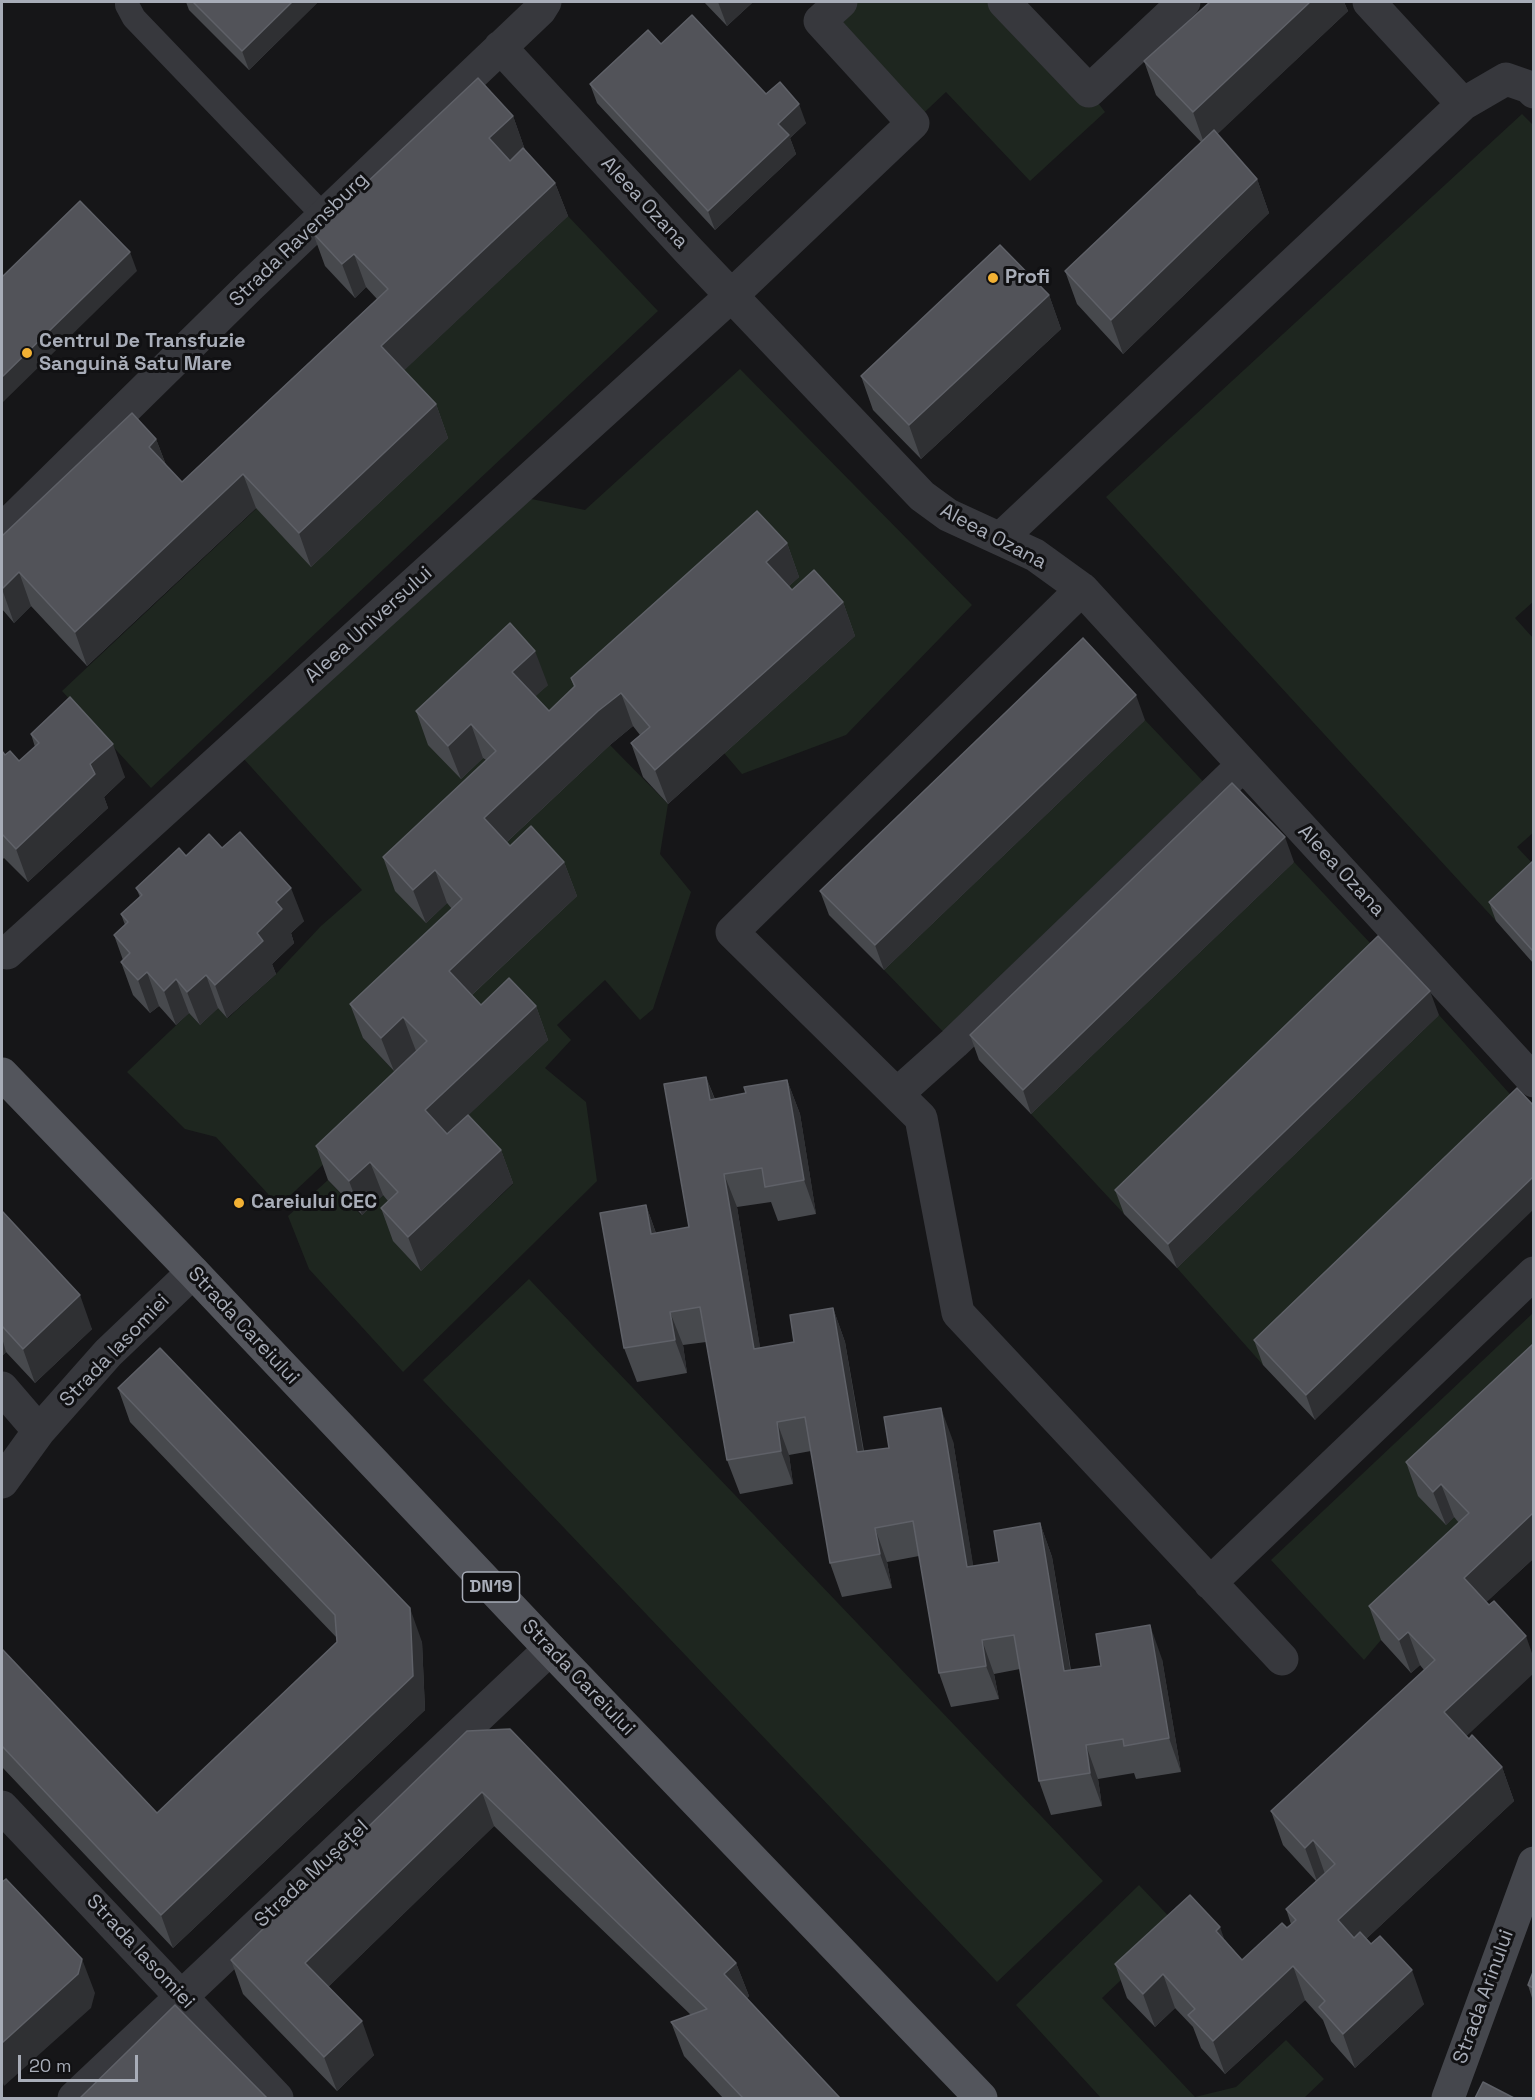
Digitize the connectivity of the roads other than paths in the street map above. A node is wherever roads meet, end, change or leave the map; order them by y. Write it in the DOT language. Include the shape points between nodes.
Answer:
graph roads {
  1 [pos="127,2"];
  2 [pos="545,2"];
  3 [pos="841,2"];
  4 [pos="1004,2"];
  5 [pos="1184,2"];
  6 [pos="1369,2"];
  7 [pos="500,47"];
  8 [pos="1533,92"];
  9 [pos="1463,104"];
  10 [pos="324,216"];
  11 [pos="731,296"];
  12 [pos="2,530"];
  13 [pos="1001,538"];
  14 [pos="1082,589"];
  15 [pos="1243,765"];
  16 [pos="7,953"];
  17 [pos="2,1074"];
  18 [pos="1533,1081"];
  19 [pos="897,1094"];
  20 [pos="193,1272"];
  21 [pos="1533,1273"];
  22 [pos="2,1388"];
  23 [pos="39,1431"];
  24 [pos="2,1482"];
  25 [pos="1210,1583"];
  26 [pos="550,1649"];
  27 [pos="1282,1659"];
  28 [pos="2,1807"];
  29 [pos="1533,1863"];
  30 [pos="182,1997"];
  31 [pos="74,2098"];
  32 [pos="277,2098"];
  33 [pos="981,2098"];
  34 [pos="1448,2098"];
  1 -- 10 [label="lane" via="134,18"];
  2 -- 7 [label="street, Strada Ravensburg"];
  3 -- 11 [label="street, Aleea Universului" via="820,21 913,123"];
  4 -- 5 [label="street" via="1089,91"];
  6 -- 9 [label="street"];
  7 -- 10 [label="street, Strada Ravensburg"];
  7 -- 11 [label="street, Aleea Ozana"];
  8 -- 9 [label="street" via="1506,79"];
  9 -- 13 [label="street"];
  10 -- 12 [label="street, Strada Ravensburg"];
  11 -- 13 [label="street, Aleea Ozana" via="922,496 948,515"];
  11 -- 16 [label="street, Aleea Universului"];
  13 -- 14 [label="street, Aleea Ozana" via="1035,555"];
  14 -- 15 [label="street, Aleea Ozana"];
  14 -- 19 [label="street" via="732,932"];
  15 -- 18 [label="street, Aleea Ozana"];
  15 -- 19 [label="street"];
  17 -- 20 [label="main road, Strada Careiului / DN19"];
  19 -- 25 [label="street" via="921,1118 958,1313"];
  20 -- 23 [label="street, Strada Iasomiei" via="108,1353"];
  20 -- 26 [label="main road, Strada Careiului / DN19"];
  21 -- 25 [label="street"];
  22 -- 23 [label="street"];
  23 -- 24 [label="street, Strada Iasomiei"];
  25 -- 27 [label="street"];
  26 -- 30 [label="street, Strada Mușețel"];
  26 -- 33 [label="main road, Strada Careiului / DN19"];
  28 -- 30 [label="street, Strada Iasomiei"];
  29 -- 34 [label="street, Strada Arinului"];
  30 -- 31 [label="street, Strada Mușețel"];
  30 -- 32 [label="street, Strada Iasomiei"];
}
